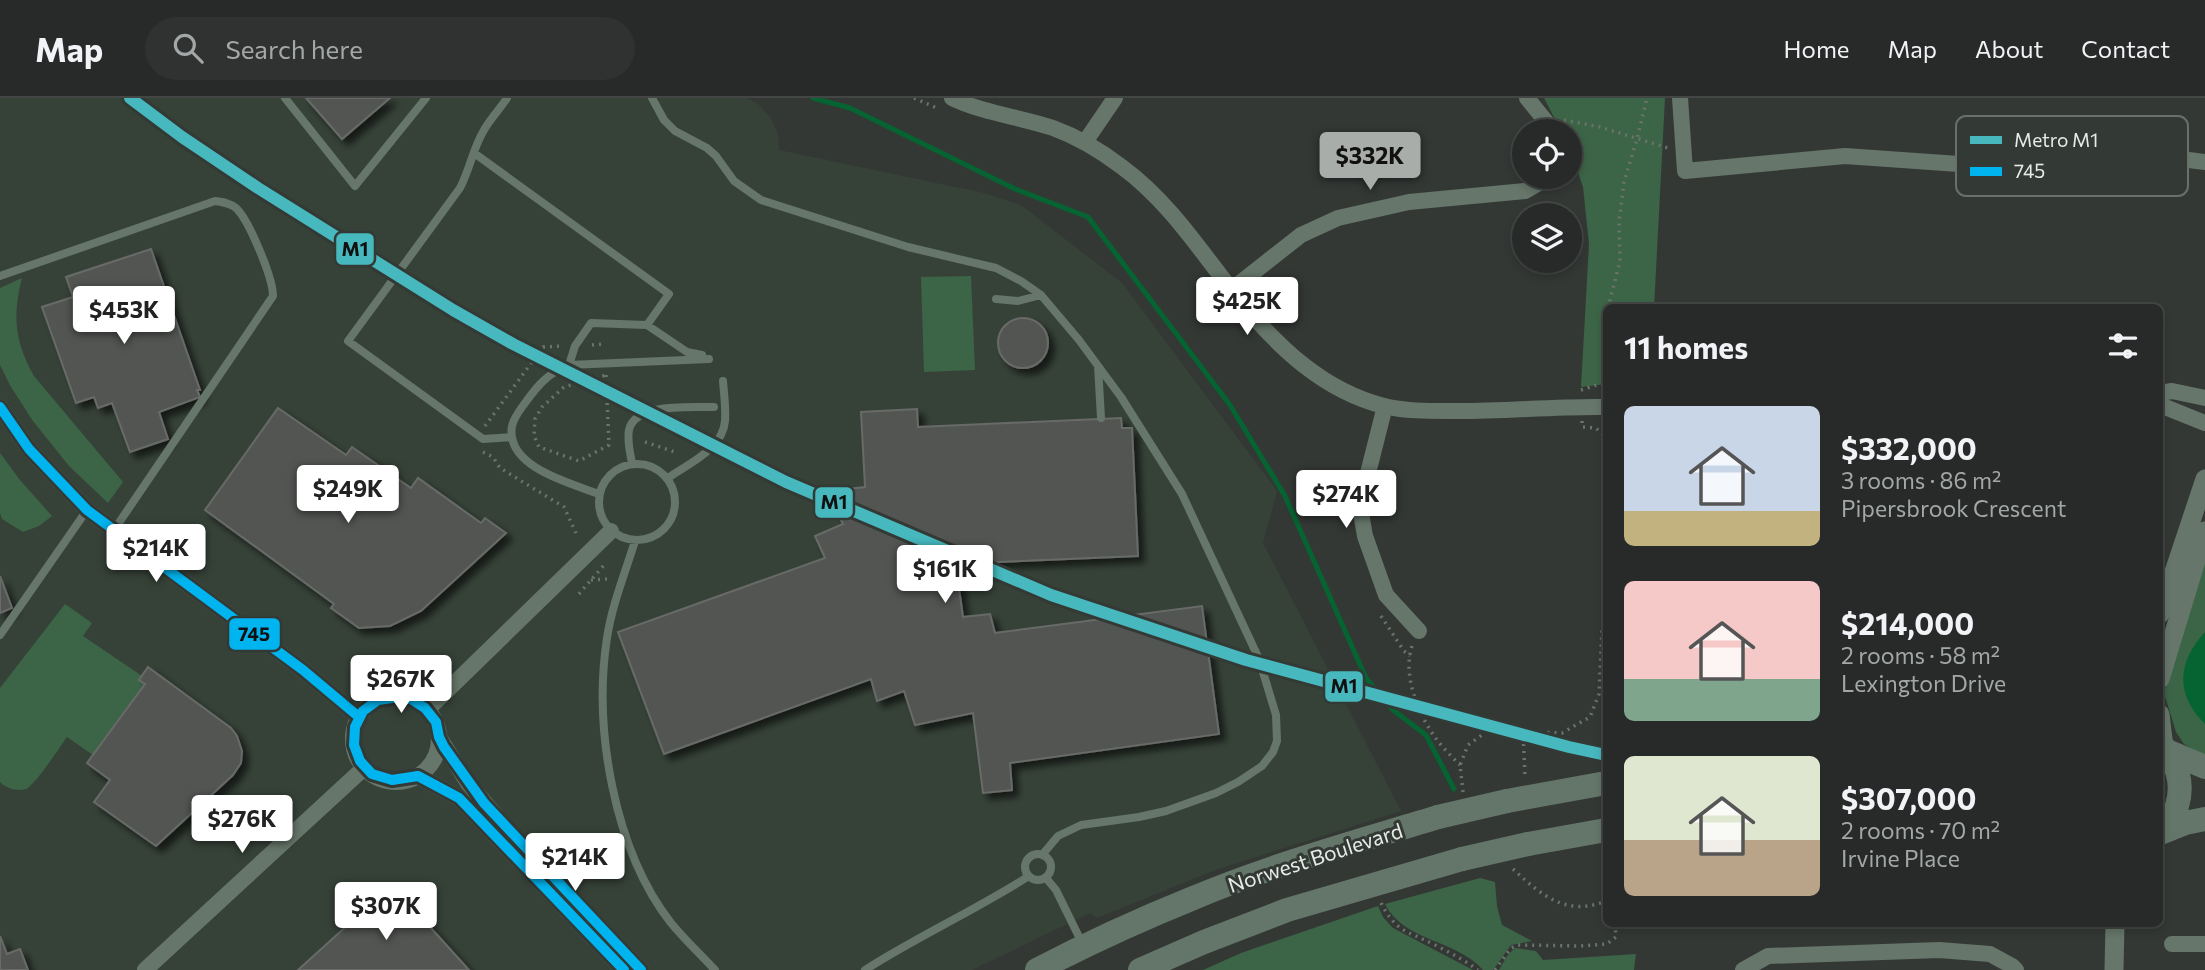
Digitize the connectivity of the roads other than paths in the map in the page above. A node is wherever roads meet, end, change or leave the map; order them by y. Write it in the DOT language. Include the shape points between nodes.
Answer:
graph roads {
  1 [pos="285,98"];
  2 [pos="426,98"];
  3 [pos="507,98"];
  4 [pos="652,98"];
  5 [pos="1115,98"];
  6 [pos="1527,98"];
  7 [pos="1680,98"];
  8 [pos="947,104"];
  9 [pos="1544,119"];
  10 [pos="1085,142"];
  11 [pos="474,153"];
  12 [pos="1956,164"];
  13 [pos="1528,189"];
  14 [pos="0,276"];
  15 [pos="1231,290"];
  16 [pos="1041,295"];
  17 [pos="996,299"];
  18 [pos="647,325"];
  19 [pos="569,365"];
  20 [pos="1098,366"];
  21 [pos="723,381"];
  22 [pos="2163,392"];
  23 [pos="2205,398"];
  24 [pos="1385,406"];
  25 [pos="2163,406"];
  26 [pos="0,407"];
  27 [pos="714,407"];
  28 [pos="1603,407"];
  29 [pos="1101,418"];
  30 [pos="2205,422"];
  31 [pos="512,437"];
  32 [pos="632,463"];
  33 [pos="668,478"];
  34 [pos="2205,479"];
  35 [pos="599,494"];
  36 [pos="87,510"];
  37 [pos="114,531"];
  38 [pos="611,531"];
  39 [pos="2205,531"];
  40 [pos="635,541"];
  41 [pos="2163,605"];
  42 [pos="1419,631"];
  43 [pos="0,635"];
  44 [pos="2163,669"];
  45 [pos="428,709"];
  46 [pos="359,717"];
  47 [pos="439,737"];
  48 [pos="2163,747"];
  49 [pos="2205,767"];
  50 [pos="364,768"];
  51 [pos="418,776"];
  52 [pos="1603,784"];
  53 [pos="2205,818"];
  54 [pos="2163,829"];
  55 [pos="1603,831"];
  56 [pos="2163,831"];
  57 [pos="1042,855"];
  58 [pos="1028,876"];
  59 [pos="1046,878"];
  60 [pos="2116,930"];
  61 [pos="2172,944"];
  62 [pos="2205,944"];
  63 [pos="1084,946"];
  64 [pos="1746,967"];
  65 [pos="145,970"];
  66 [pos="624,970"];
  67 [pos="641,970"];
  68 [pos="715,970"];
  69 [pos="865,970"];
  70 [pos="1037,970"];
  71 [pos="1140,970"];
  72 [pos="2016,970"];
  73 [pos="2114,970"];
  1 -- 2 [label="lane" via="355,186"];
  3 -- 11 [label="lane"];
  4 -- 16 [label="lane" via="675,131 707,148 734,181 761,201 895,243 996,268"];
  5 -- 10 [label="street"];
  6 -- 9 [label="street"];
  7 -- 12 [label="street" via="1685,171 1845,156"];
  8 -- 10 [label="street" via="1054,129"];
  10 -- 15 [label="street" via="1157,196"];
  11 -- 18 [label="lane" via="668,294"];
  11 -- 31 [label="lane" via="460,188 348,341 483,439"];
  13 -- 15 [label="street" via="1409,202 1338,218 1301,235"];
  14 -- 37 [label="lane" via="215,201 233,206 245,220 272,279 274,296"];
  15 -- 24 [label="street" via="1301,363 1348,392"];
  16 -- 17 [label="lane" via="1018,301"];
  16 -- 20 [label="lane"];
  18 -- 19 [label="lane" via="591,323 575,346"];
  18 -- 19 [label="lane" via="687,352 709,356"];
  19 -- 31 [label="lane" via="544,378 516,417"];
  20 -- 29 [label="lane"];
  20 -- 57 [label="lane" via="1182,494 1217,566 1259,659 1276,715 1278,741 1269,761 1216,793 1153,814 1081,825 1058,836"];
  21 -- 33 [label="lane" via="723,433"];
  22 -- 23 [label="street"];
  24 -- 28 [label="street" via="1500,412"];
  24 -- 42 [label="street" via="1361,513 1386,595"];
  25 -- 30 [label="street"];
  26 -- 36 [label="street" via="29,449"];
  27 -- 32 [label="lane" via="639,414 629,431"];
  31 -- 35 [label="lane" via="521,457 539,470"];
  32 -- 33 [label="lane"];
  32 -- 35 [label="lane" via="612,474"];
  33 -- 40 [label="lane" via="676,500 668,524 648,539"];
  34 -- 41 [label="street"];
  35 -- 38 [label="lane" via="600,514"];
  36 -- 37 [label="street"];
  36 -- 43 [label="lane"];
  37 -- 46 [label="street" via="303,670"];
  38 -- 40 [label="lane"];
  38 -- 45 [label="street"];
  39 -- 44 [label="street"];
  40 -- 68 [label="lane" via="607,636 603,703 608,760 618,810 646,883 671,923"];
  45 -- 46 [label="street" via="410,697 388,696 370,704"];
  45 -- 47 [label="street"];
  46 -- 50 [label="street" via="354,746"];
  47 -- 51 [label="street" via="436,757"];
  47 -- 67 [label="street" via="468,783 503,825"];
  48 -- 49 [label="main road"];
  48 -- 54 [label="main road" via="2177,769 2180,787 2177,806"];
  50 -- 51 [label="street" via="384,779"];
  50 -- 65 [label="street"];
  51 -- 66 [label="street" via="458,798"];
  52 -- 63 [label="main road, Norwest Boulevard, bridge" via="1438,817 1271,869"];
  53 -- 56 [label="main road"];
  55 -- 71 [label="main road, Norwest Boulevard, bridge" via="1462,859 1287,910"];
  57 -- 58 [label="lane" via="1027,861"];
  57 -- 59 [label="lane" via="1051,863"];
  58 -- 59 [label="lane" via="1038,881"];
  58 -- 69 [label="lane"];
  59 -- 63 [label="lane"];
  60 -- 73 [label="street"];
  61 -- 62 [label="street"];
  63 -- 70 [label="main road, Norwest Boulevard"];
  64 -- 72 [label="street" via="1768,956 1939,950 1990,954"];
}
